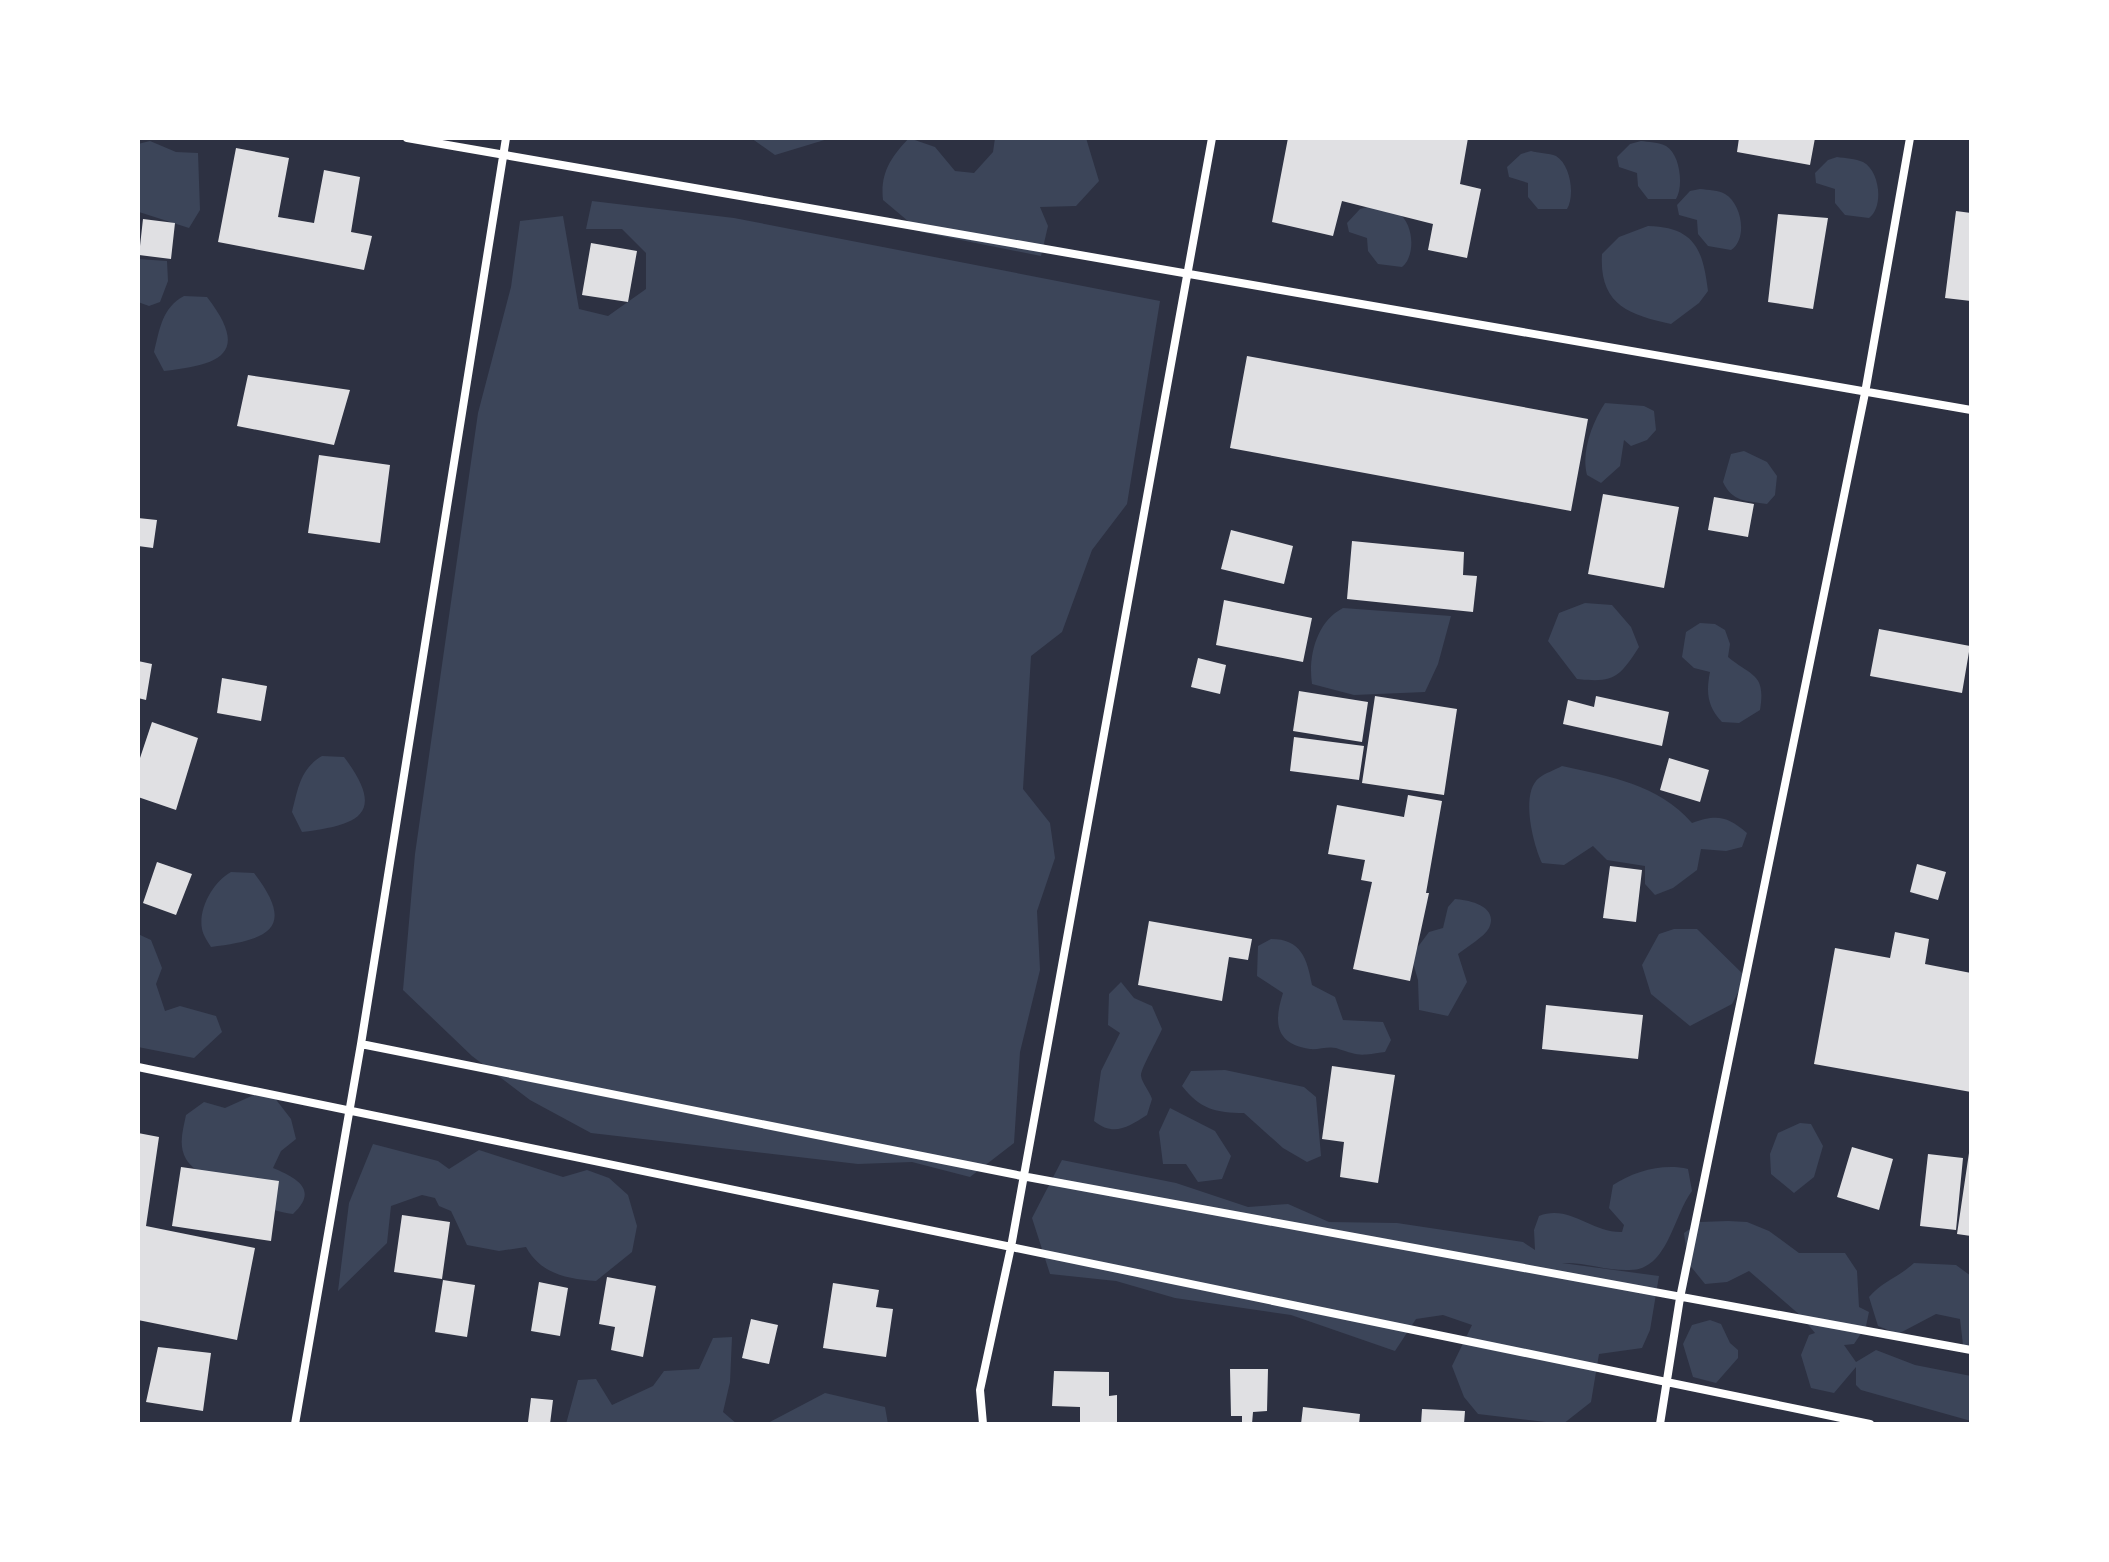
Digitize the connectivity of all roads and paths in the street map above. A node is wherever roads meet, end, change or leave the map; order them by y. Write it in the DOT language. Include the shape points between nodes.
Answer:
graph roads {
  1 [pos="407,138"];
  2 [pos="506,138"];
  3 [pos="1212,138"];
  4 [pos="1910,138"];
  5 [pos="503,152"];
  6 [pos="1189,271"];
  7 [pos="1865,393"];
  8 [pos="1971,410"];
  9 [pos="361,1044"];
  10 [pos="138,1067"];
  11 [pos="350,1112"];
  12 [pos="1022,1176"];
  13 [pos="1011,1247"];
  14 [pos="1680,1298"];
  15 [pos="1971,1350"];
  16 [pos="1666,1382"];
  17 [pos="295,1424"];
  18 [pos="983,1424"];
  19 [pos="1660,1424"];
  20 [pos="1870,1424"];
  1 -- 5 [label="street"];
  2 -- 5 [label="street"];
  3 -- 6 [label="street"];
  4 -- 7 [label="street"];
  5 -- 6 [label="street"];
  5 -- 9 [label="street"];
  6 -- 7 [label="street"];
  6 -- 12 [label="street"];
  7 -- 8 [label="street"];
  7 -- 14 [label="street"];
  9 -- 11 [label="street"];
  9 -- 12 [label="street"];
  10 -- 11 [label="street"];
  11 -- 13 [label="street"];
  11 -- 17 [label="street"];
  12 -- 13 [label="street"];
  12 -- 14 [label="street"];
  13 -- 16 [label="street"];
  13 -- 18 [label="street" via="980,1390"];
  14 -- 15 [label="street"];
  14 -- 16 [label="street"];
  16 -- 19 [label="street"];
  16 -- 20 [label="street"];
}
